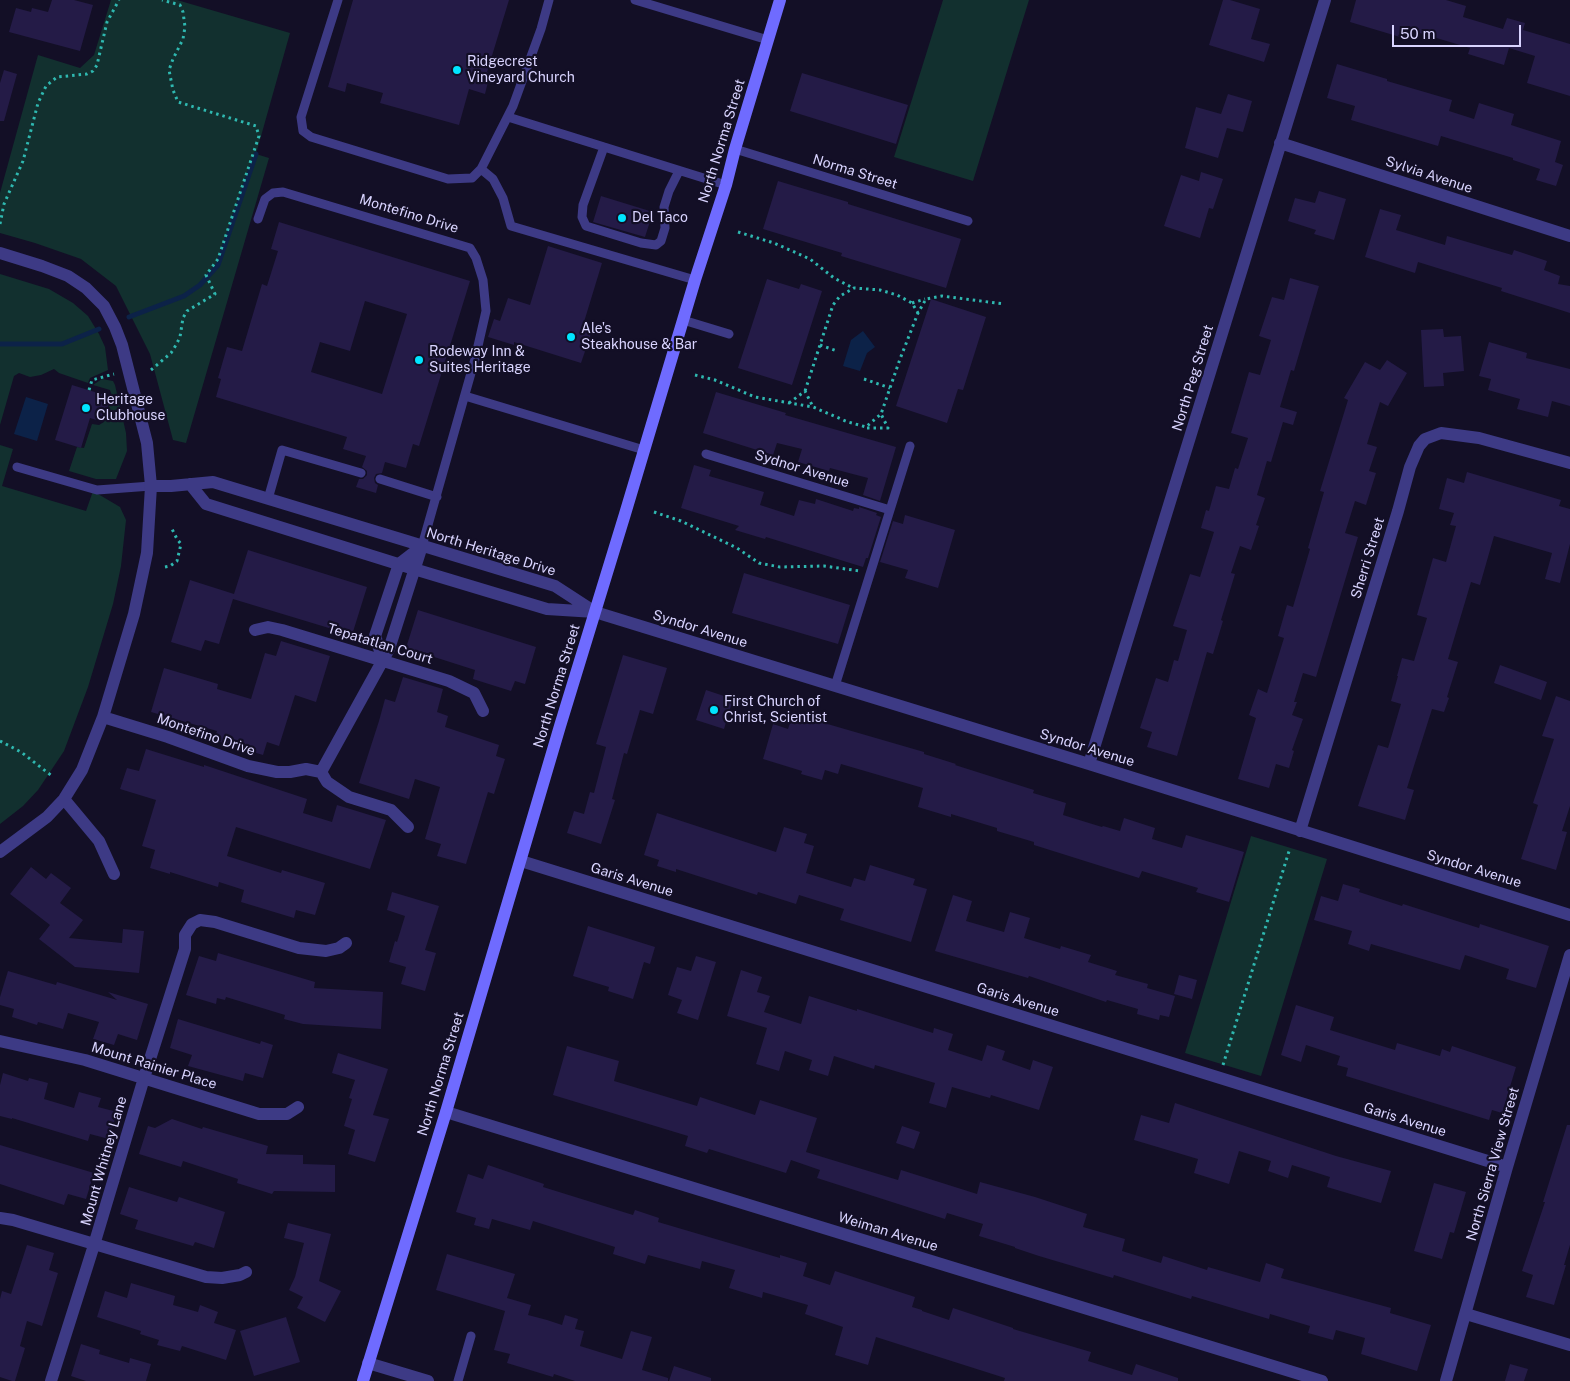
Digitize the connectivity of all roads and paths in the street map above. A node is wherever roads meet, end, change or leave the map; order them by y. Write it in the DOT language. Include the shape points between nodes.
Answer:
graph roads {
  1 [pos="119,0"];
  2 [pos="162,0"];
  3 [pos="338,0"];
  4 [pos="549,0"];
  5 [pos="635,0"];
  6 [pos="780,0"];
  7 [pos="1325,0"];
  8 [pos="768,40"];
  9 [pos="508,117"];
  10 [pos="1280,143"];
  11 [pos="604,147"];
  12 [pos="735,149"];
  13 [pos="481,169"];
  14 [pos="679,171"];
  15 [pos="726,185"];
  16 [pos="258,219"];
  17 [pos="968,221"];
  18 [pos="0,224"];
  19 [pos="738,232"];
  20 [pos="1570,236"];
  21 [pos="0,253"];
  22 [pos="695,280"];
  23 [pos="854,288"];
  24 [pos="926,299"];
  25 [pos="912,303"];
  26 [pos="1004,304"];
  27 [pos="918,313"];
  28 [pos="683,320"];
  29 [pos="729,334"];
  30 [pos="820,345"];
  31 [pos="837,351"];
  32 [pos="151,370"];
  33 [pos="114,374"];
  34 [pos="695,375"];
  35 [pos="864,380"];
  36 [pos="890,388"];
  37 [pos="89,390"];
  38 [pos="805,391"];
  39 [pos="465,396"];
  40 [pos="789,403"];
  41 [pos="813,407"];
  42 [pos="881,414"];
  43 [pos="866,428"];
  44 [pos="910,446"];
  45 [pos="644,450"];
  46 [pos="706,454"];
  47 [pos="1570,463"];
  48 [pos="17,467"];
  49 [pos="360,473"];
  50 [pos="380,479"];
  51 [pos="190,484"];
  52 [pos="150,486"];
  53 [pos="437,497"];
  54 [pos="268,498"];
  55 [pos="890,510"];
  56 [pos="654,512"];
  57 [pos="172,529"];
  58 [pos="422,546"];
  59 [pos="399,564"];
  60 [pos="165,567"];
  61 [pos="414,569"];
  62 [pos="870,572"];
  63 [pos="595,612"];
  64 [pos="255,630"];
  65 [pos="384,660"];
  66 [pos="835,686"];
  67 [pos="483,711"];
  68 [pos="103,717"];
  69 [pos="0,741"];
  70 [pos="1089,764"];
  71 [pos="321,772"];
  72 [pos="52,776"];
  73 [pos="64,799"];
  74 [pos="408,827"];
  75 [pos="1300,831"];
  76 [pos="1290,848"];
  77 [pos="0,852"];
  78 [pos="521,861"];
  79 [pos="114,874"];
  80 [pos="1570,915"];
  81 [pos="346,944"];
  82 [pos="1570,955"];
  83 [pos="0,1041"];
  84 [pos="1223,1065"];
  85 [pos="144,1078"];
  86 [pos="298,1107"];
  87 [pos="446,1112"];
  88 [pos="1507,1167"];
  89 [pos="0,1218"];
  90 [pos="94,1245"];
  91 [pos="246,1272"];
  92 [pos="1466,1314"];
  93 [pos="471,1336"];
  94 [pos="1570,1346"];
  95 [pos="368,1362"];
  96 [pos="51,1381"];
  97 [pos="363,1381"];
  98 [pos="428,1381"];
  99 [pos="458,1381"];
  100 [pos="1322,1381"];
  101 [pos="1446,1381"];
  1 -- 18 [label="path" via="107,22 93,71 57,77 46,86 22,161 4,204"];
  2 -- 32 [label="path" via="180,5 183,12 183,39 169,70 172,90 178,102 256,126 259,136 218,259 206,275 214,294 187,311 176,346"];
  3 -- 13 [label="lane" via="301,117 303,131 311,137 448,179 472,178"];
  4 -- 9 [label="lane"];
  5 -- 8 [label="lane"];
  6 -- 8 [label="street, North Norma Street"];
  7 -- 10 [label="street, North Peg Street"];
  8 -- 12 [label="street, North Norma Street"];
  9 -- 11 [label="lane"];
  9 -- 13 [label="lane"];
  10 -- 20 [label="street, Sylvia Avenue"];
  10 -- 70 [label="street, North Peg Street"];
  11 -- 14 [label="lane"];
  11 -- 14 [label="lane" via="583,205 582,217 586,226 641,244 656,246 661,241 665,228 664,207"];
  12 -- 15 [label="street, North Norma Street"];
  12 -- 17 [label="lane, Norma Street"];
  13 -- 22 [label="lane" via="493,179 503,198 511,226"];
  14 -- 15 [label="lane"];
  15 -- 22 [label="street, North Norma Street"];
  16 -- 39 [label="lane, Montefino Drive" via="265,199 273,193 283,192 470,248 483,280 486,311"];
  19 -- 23 [label="path" via="810,259 834,278"];
  21 -- 52 [label="street" via="68,276 104,306 122,345 147,443"];
  22 -- 28 [label="street, North Norma Street"];
  23 -- 25 [label="path" via="880,290"];
  23 -- 30 [label="path" via="840,296 833,305"];
  24 -- 25 [label="path"];
  24 -- 26 [label="path" via="942,296"];
  24 -- 27 [label="path"];
  25 -- 27 [label="path"];
  27 -- 36 [label="path"];
  28 -- 29 [label="lane"];
  28 -- 45 [label="street, North Norma Street"];
  30 -- 31 [label="path"];
  30 -- 38 [label="path"];
  33 -- 37 [label="path" via="92,380"];
  34 -- 40 [label="path" via="755,397"];
  35 -- 36 [label="path"];
  36 -- 42 [label="path"];
  38 -- 40 [label="path"];
  38 -- 41 [label="path"];
  39 -- 45 [label="lane"];
  39 -- 53 [label="lane, Montefino Drive"];
  40 -- 41 [label="path"];
  41 -- 43 [label="path"];
  42 -- 43 [label="path"];
  42 -- 43 [label="path" via="888,428"];
  44 -- 55 [label="lane"];
  45 -- 63 [label="street, North Norma Street"];
  46 -- 55 [label="lane, Sydnor Avenue"];
  47 -- 75 [label="street, Sherri Street" via="1479,438 1441,433 1425,439 1419,446"];
  48 -- 52 [label="lane" via="98,490"];
  49 -- 54 [label="lane" via="282,450"];
  50 -- 53 [label="lane"];
  51 -- 52 [label="street, North Heritage Drive"];
  51 -- 54 [label="street, North Heritage Drive" via="213,482"];
  51 -- 59 [label="street" via="206,504"];
  52 -- 68 [label="street" via="147,553 141,583"];
  53 -- 58 [label="lane, Montefino Drive"];
  54 -- 58 [label="street, North Heritage Drive"];
  55 -- 62 [label="lane"];
  56 -- 62 [label="path" via="682,520 759,563"];
  57 -- 60 [label="path" via="181,544 177,562"];
  58 -- 59 [label="street"];
  58 -- 61 [label="street, Montefino Drive"];
  58 -- 63 [label="street, North Heritage Drive" via="554,586"];
  59 -- 61 [label="street"];
  59 -- 65 [label="street" via="375,636"];
  61 -- 63 [label="street" via="546,609"];
  61 -- 65 [label="street, Montefino Drive"];
  62 -- 66 [label="lane"];
  63 -- 66 [label="street, Syndor Avenue"];
  63 -- 78 [label="street, North Norma Street"];
  64 -- 65 [label="street, Tepatatlan Court" via="268,627 282,630"];
  65 -- 67 [label="street, Tepatatlan Court" via="449,681 474,693"];
  65 -- 71 [label="street, Montefino Drive"];
  66 -- 70 [label="street, Syndor Avenue"];
  68 -- 71 [label="street, Montefino Drive" via="248,766 277,772 306,768"];
  68 -- 73 [label="street" via="82,770"];
  69 -- 72 [label="path" via="21,752"];
  70 -- 75 [label="street, Syndor Avenue"];
  71 -- 74 [label="street" via="327,782 348,797 391,810"];
  73 -- 77 [label="street" via="47,817"];
  73 -- 79 [label="street" via="99,842"];
  75 -- 80 [label="street, Syndor Avenue"];
  76 -- 84 [label="path"];
  78 -- 87 [label="street, North Norma Street"];
  78 -- 88 [label="street, Garis Avenue"];
  81 -- 85 [label="street, Mount Whitney Lane" via="326,951 299,948 215,922 200,920 192,924"];
  82 -- 88 [label="street, North Sierra View Street"];
  83 -- 85 [label="street, Mount Rainier Place" via="85,1060"];
  85 -- 86 [label="street, Mount Rainier Place" via="259,1114 287,1114"];
  85 -- 90 [label="street, Mount Whitney Lane"];
  87 -- 95 [label="street, North Norma Street"];
  87 -- 100 [label="street, Weiman Avenue"];
  88 -- 92 [label="street, North Sierra View Street"];
  89 -- 90 [label="street"];
  90 -- 91 [label="street" via="206,1277 233,1277"];
  90 -- 96 [label="street, Mount Whitney Lane"];
  92 -- 94 [label="street"];
  92 -- 101 [label="street, North Sierra View Street"];
  93 -- 99 [label="lane"];
  95 -- 97 [label="street, North Norma Street"];
  95 -- 98 [label="street"];
}
